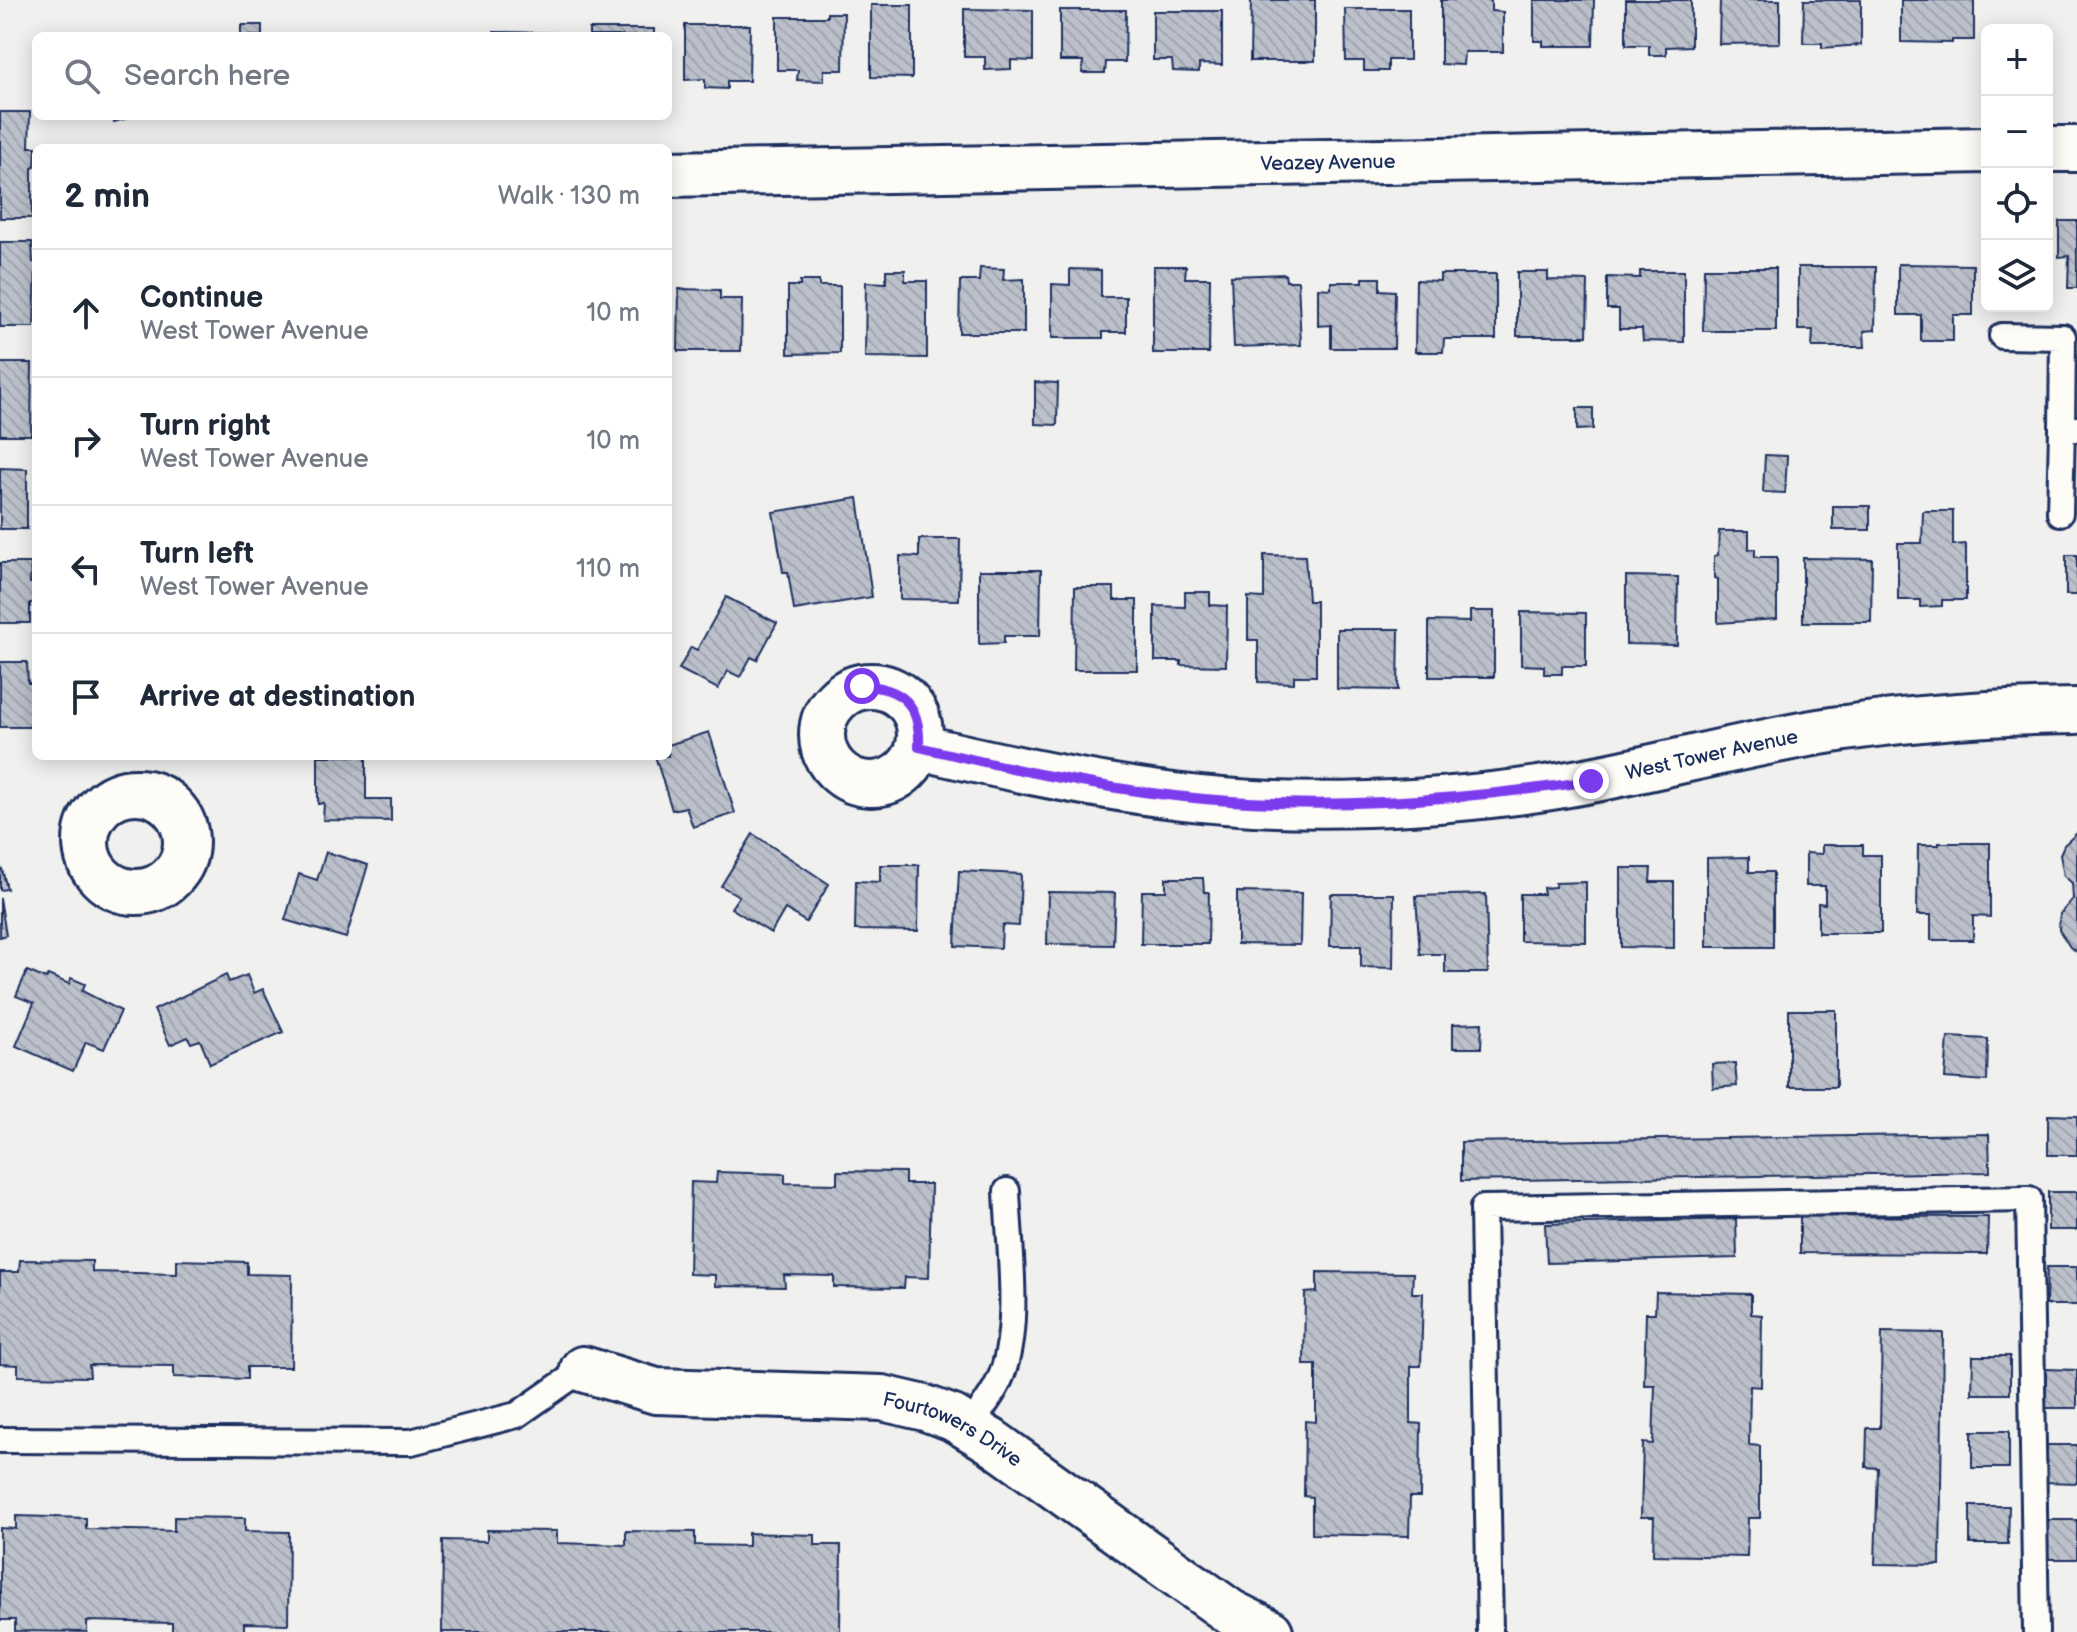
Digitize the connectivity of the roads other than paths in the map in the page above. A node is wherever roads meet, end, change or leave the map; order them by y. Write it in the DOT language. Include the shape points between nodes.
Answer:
graph roads {
  1 [pos="2053,149"];
  2 [pos="2077,149"];
  3 [pos="1981,150"];
  4 [pos="672,174"];
  5 [pos="2002,336"];
  6 [pos="2070,429"];
  7 [pos="2060,513"];
  8 [pos="2077,711"];
  9 [pos="919,747"];
  10 [pos="1007,1191"];
  11 [pos="583,1369"];
  12 [pos="969,1427"];
  13 [pos="0,1440"];
  14 [pos="1270,1632"];
  15 [pos="1490,1632"];
  16 [pos="2036,1632"];
  1 -- 2 [label="street"];
  3 -- 4 [label="street, Veazey Avenue"];
  5 -- 6 [label="lane" via="2063,337"];
  6 -- 7 [label="lane"];
  8 -- 9 [label="street, West Tower Avenue" via="1919,718 1817,733 1591,781 1403,801 1289,803 1176,796 1032,774"];
  10 -- 12 [label="lane" via="1010,1348 999,1381"];
  11 -- 12 [label="street, Fourtowers Drive" via="656,1391 882,1398 925,1408"];
  11 -- 13 [label="lane" via="517,1415 411,1442"];
  12 -- 14 [label="street, Fourtowers Drive" via="1230,1612"];
  15 -- 16 [label="lane" via="1483,1208 2029,1199"];
}
